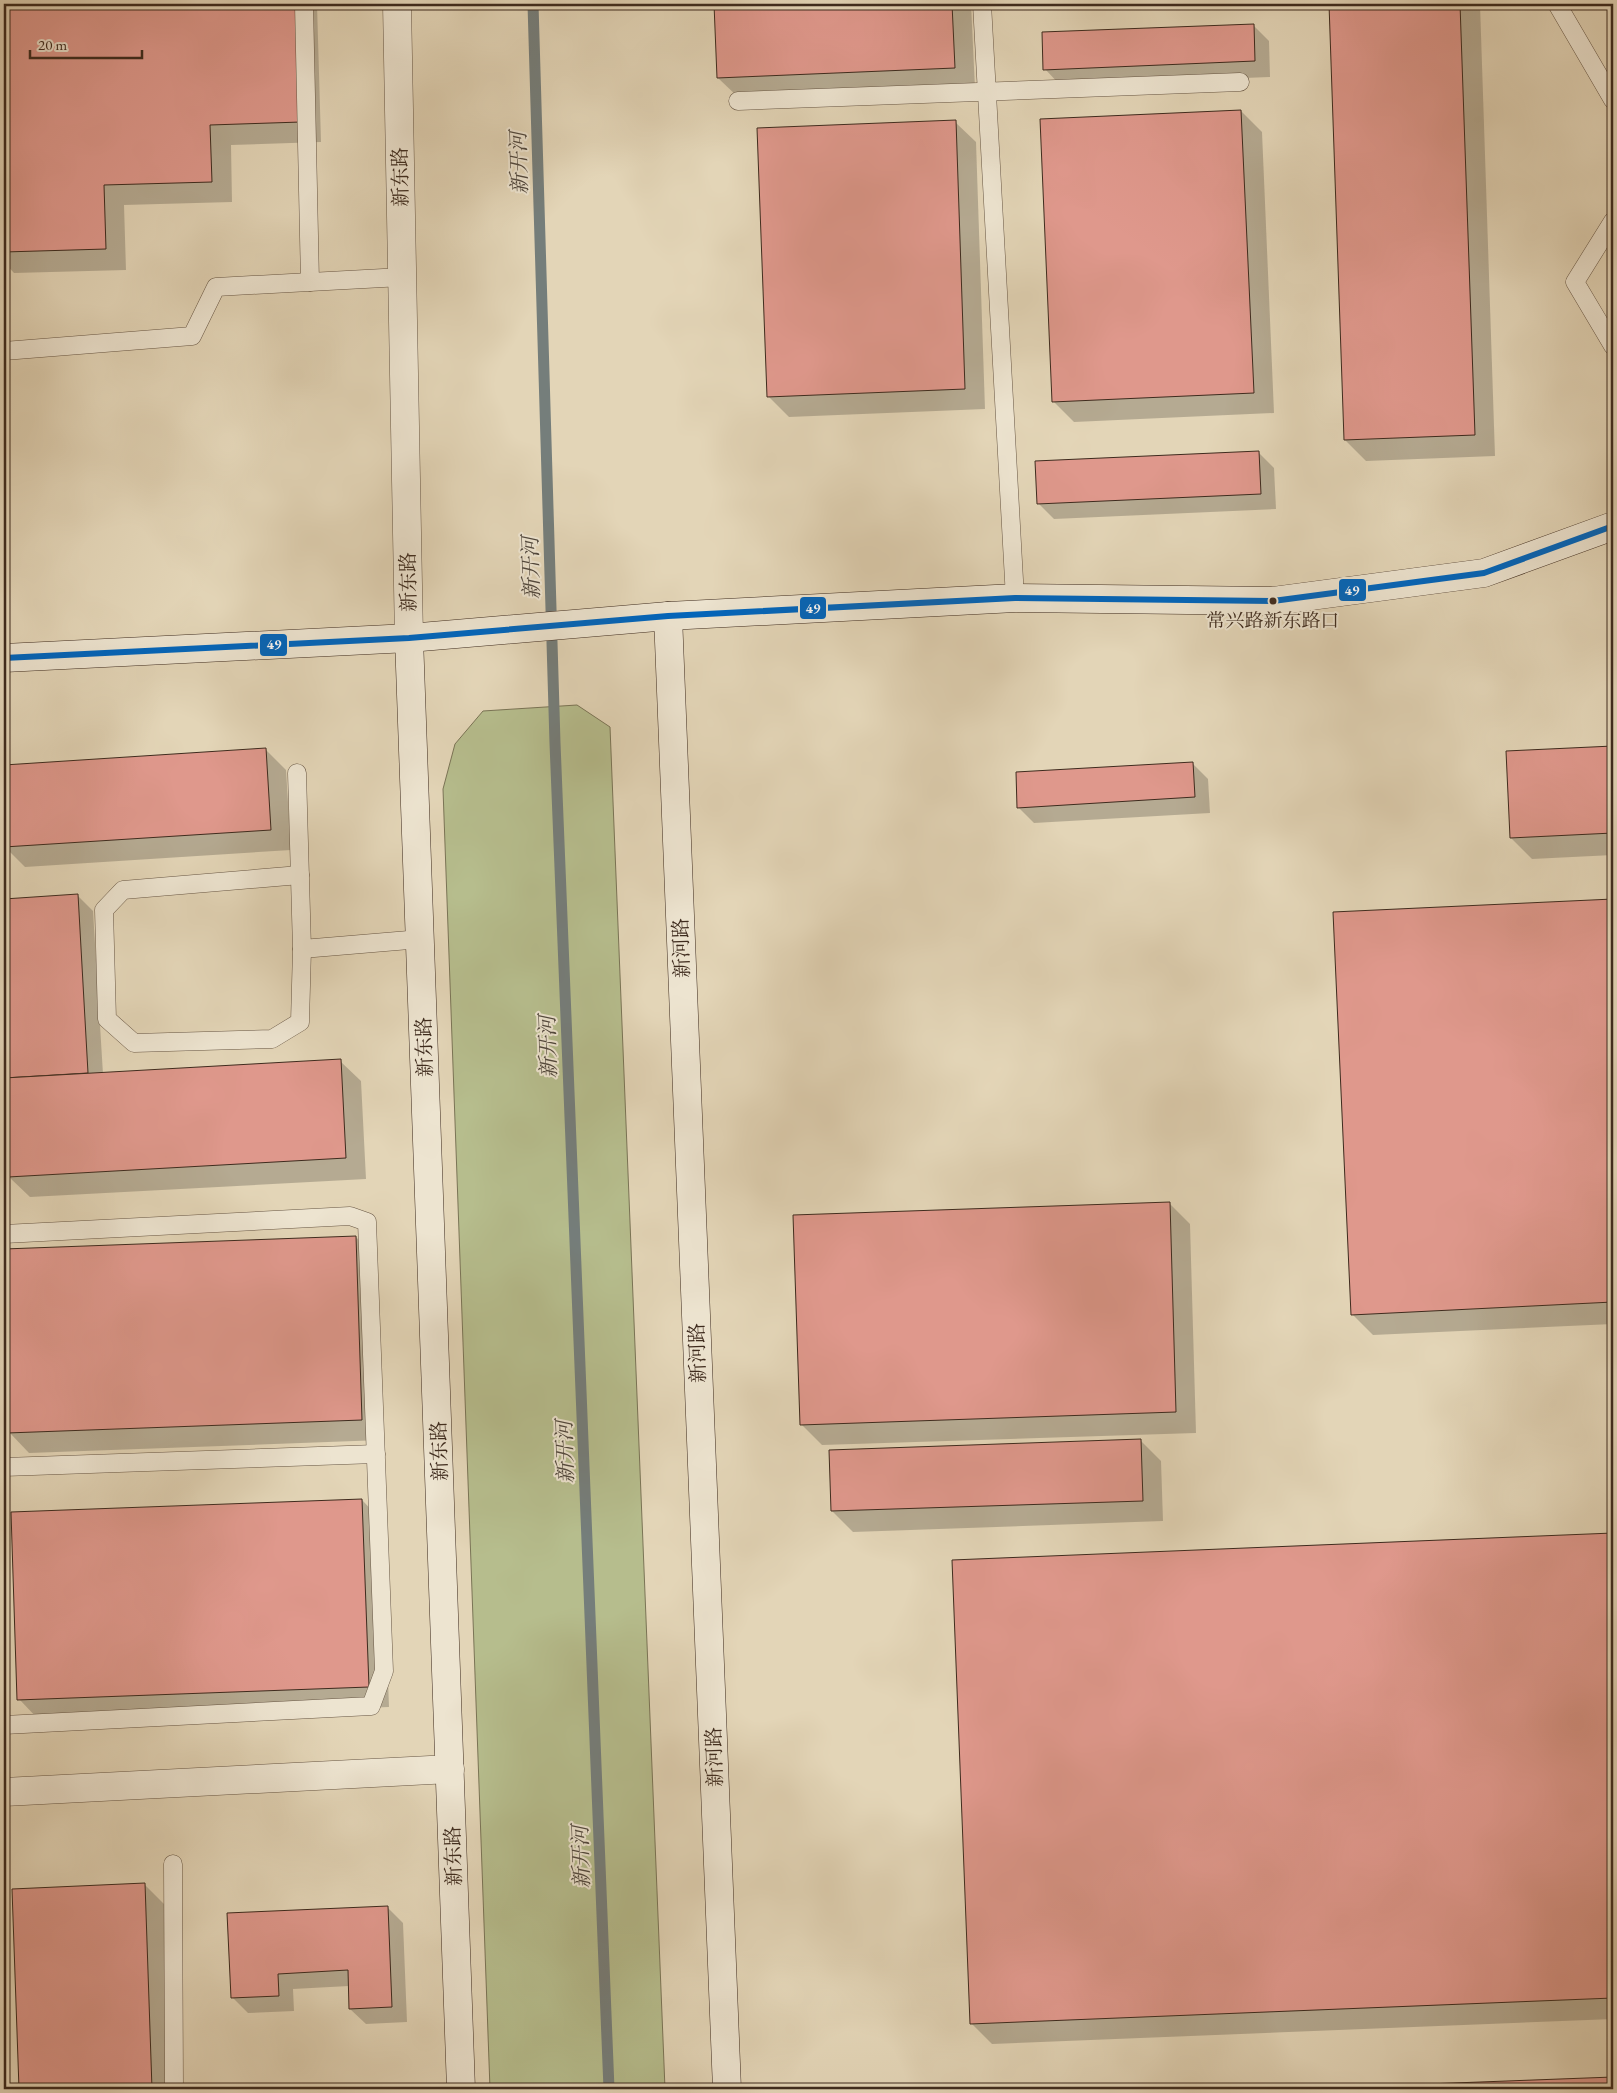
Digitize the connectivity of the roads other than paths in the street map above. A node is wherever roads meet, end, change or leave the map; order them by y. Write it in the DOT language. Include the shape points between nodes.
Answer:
graph roads {
  1 [pos="304,4"];
  2 [pos="397,4"];
  3 [pos="982,4"];
  4 [pos="1557,4"];
  5 [pos="1240,82"];
  6 [pos="987,92"];
  7 [pos="1613,100"];
  8 [pos="738,101"];
  9 [pos="1613,221"];
  10 [pos="402,277"];
  11 [pos="310,282"];
  12 [pos="1613,346"];
  13 [pos="4,350"];
  14 [pos="1613,526"];
  15 [pos="1015,598"];
  16 [pos="668,616"];
  17 [pos="410,638"];
  18 [pos="4,658"];
  19 [pos="297,773"];
  20 [pos="300,875"];
  21 [pos="420,939"];
  22 [pos="302,949"];
  23 [pos="4,1234"];
  24 [pos="376,1454"];
  25 [pos="4,1467"];
  26 [pos="4,1724"];
  27 [pos="450,1769"];
  28 [pos="4,1792"];
  29 [pos="173,1864"];
  30 [pos="174,2089"];
  31 [pos="461,2089"];
  32 [pos="727,2089"];
  1 -- 11 [label="lane"];
  2 -- 10 [label="street, 新东路"];
  3 -- 6 [label="lane"];
  4 -- 7 [label="lane"];
  5 -- 6 [label="lane"];
  6 -- 8 [label="lane"];
  6 -- 15 [label="lane"];
  9 -- 12 [label="lane" via="1575,282"];
  10 -- 11 [label="lane"];
  10 -- 17 [label="street, 新东路"];
  11 -- 13 [label="lane" via="216,287 192,336"];
  14 -- 15 [label="street" via="1484,573 1273,602"];
  15 -- 16 [label="street"];
  16 -- 17 [label="street"];
  16 -- 32 [label="street, 新河路"];
  17 -- 18 [label="street"];
  17 -- 21 [label="street, 新东路"];
  19 -- 20 [label="lane"];
  20 -- 22 [label="lane"];
  20 -- 22 [label="lane" via="123,890 104,910 107,1019 134,1043 272,1040 300,1022"];
  21 -- 22 [label="lane"];
  21 -- 27 [label="street, 新东路"];
  23 -- 24 [label="lane" via="350,1216 367,1222"];
  24 -- 25 [label="lane"];
  24 -- 26 [label="lane" via="384,1671 371,1706"];
  27 -- 28 [label="street"];
  27 -- 31 [label="street, 新东路"];
  29 -- 30 [label="lane"];
}
